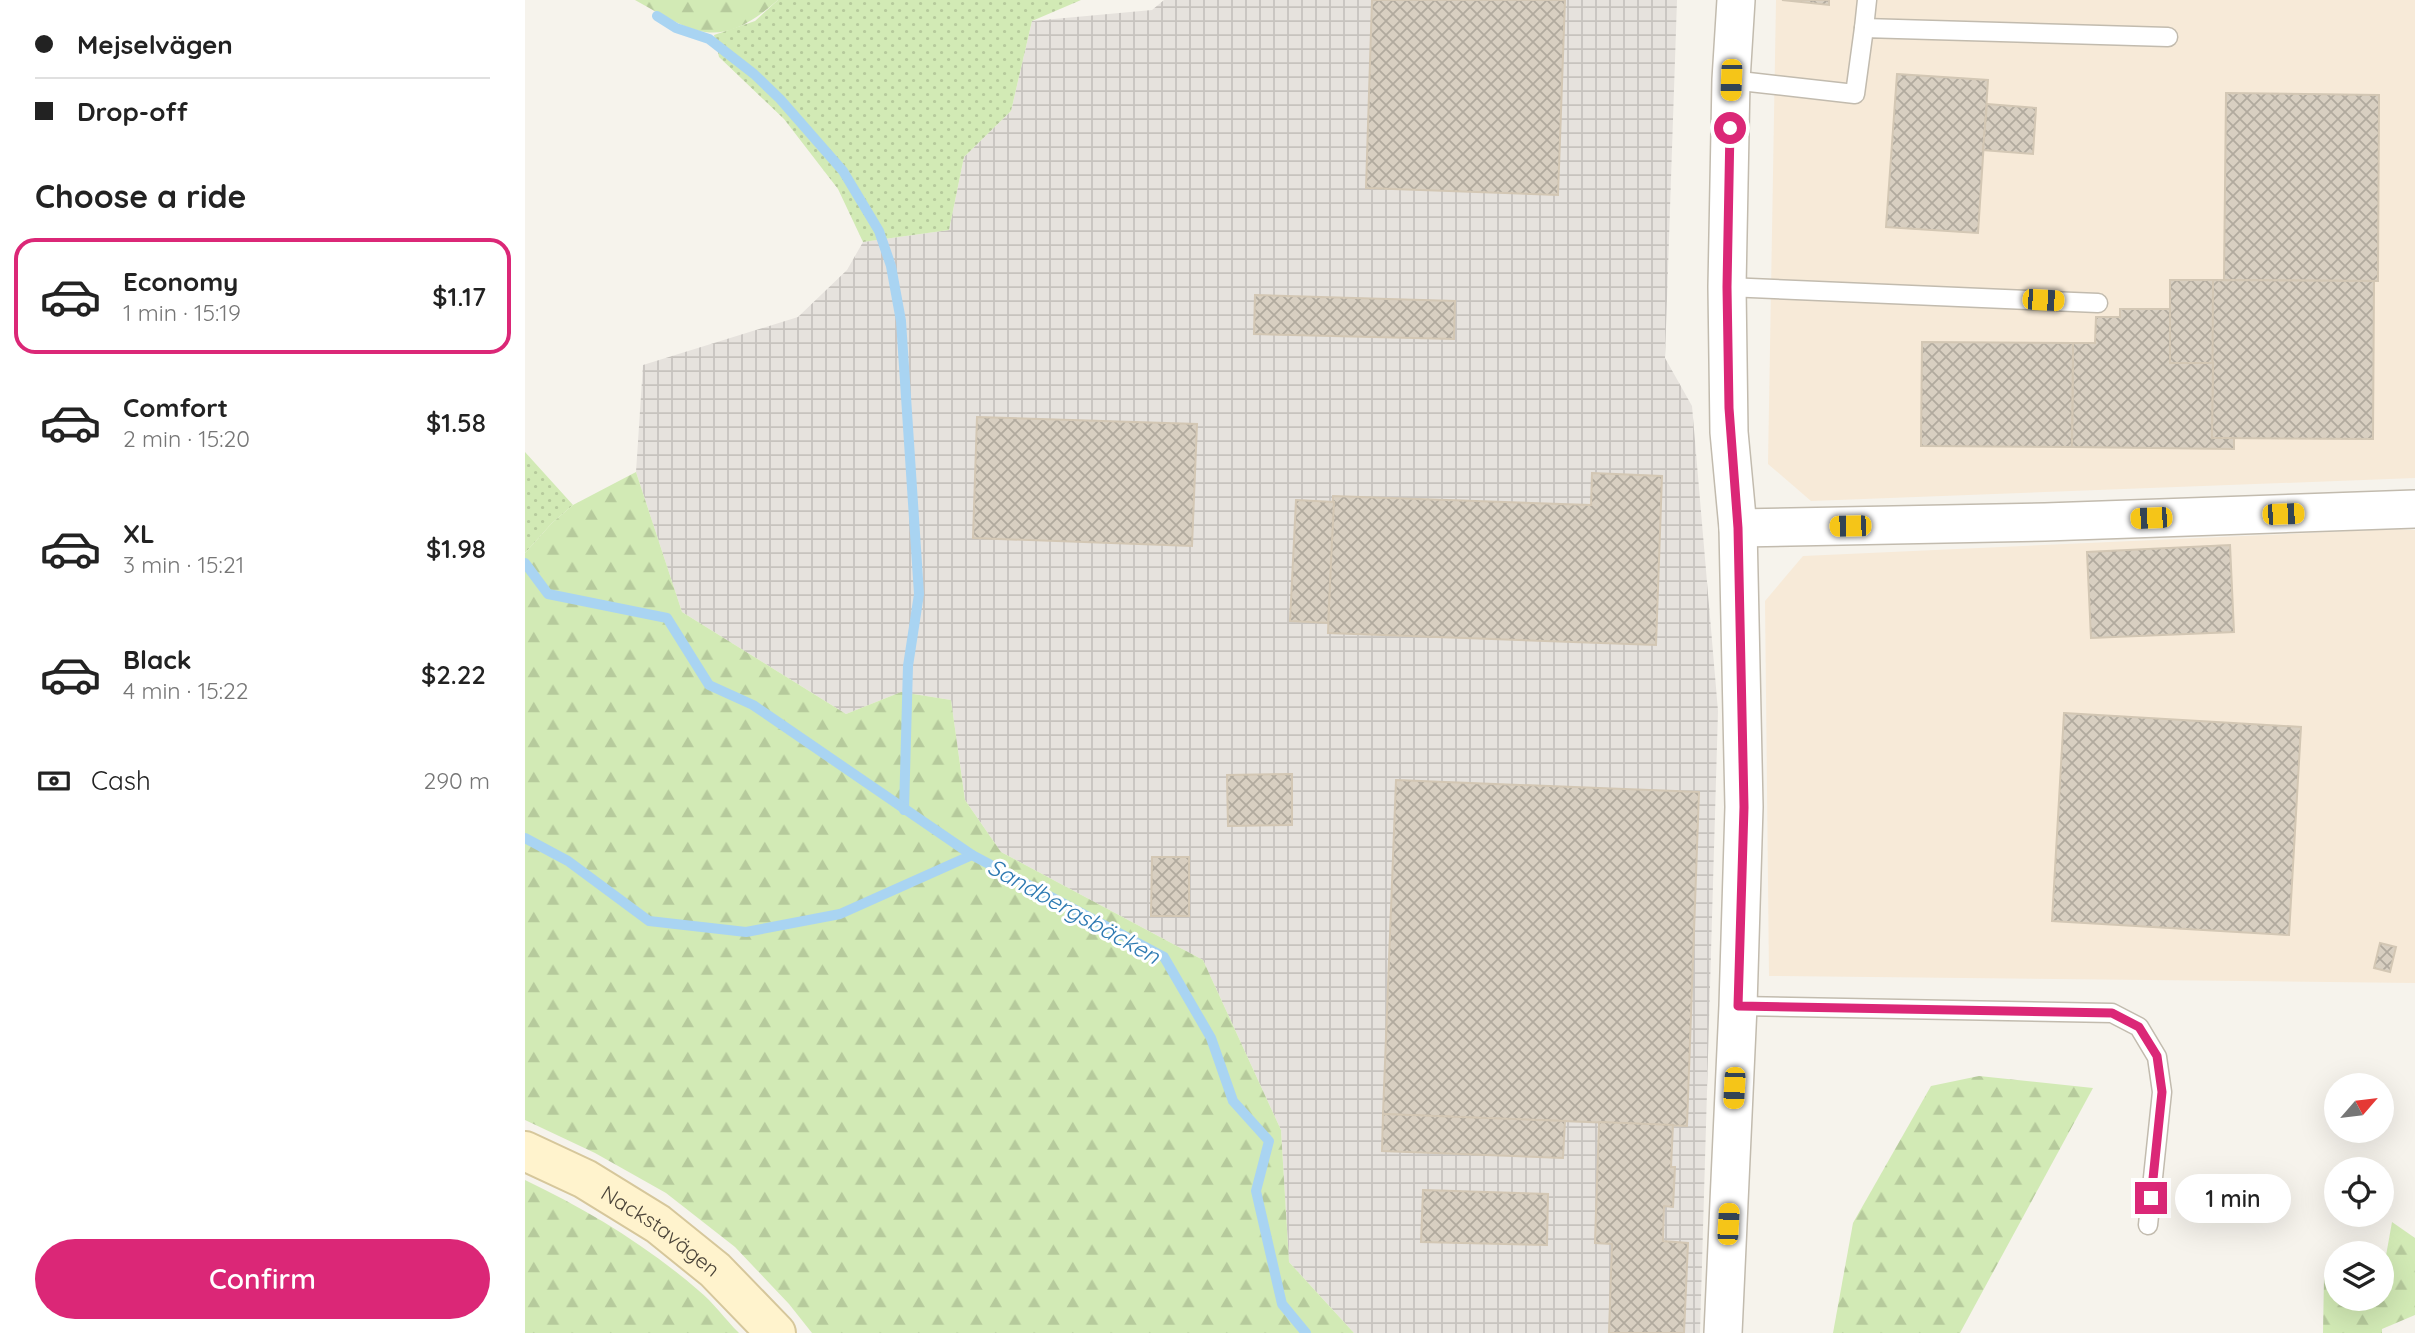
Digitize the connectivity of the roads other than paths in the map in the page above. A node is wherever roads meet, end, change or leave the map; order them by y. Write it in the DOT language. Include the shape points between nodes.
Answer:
graph roads {
  1 [pos="1736,0"];
  2 [pos="1867,0"];
  3 [pos="1864,28"];
  4 [pos="2168,37"];
  5 [pos="1731,80"];
  6 [pos="1727,287"];
  7 [pos="2098,303"];
  8 [pos="2415,509"];
  9 [pos="1738,528"];
  10 [pos="1738,1006"];
  11 [pos="525,1151"];
  12 [pos="2148,1225"];
  13 [pos="776,1333"];
  14 [pos="1723,1333"];
  1 -- 5 [label="street"];
  2 -- 3 [label="lane"];
  3 -- 4 [label="lane"];
  3 -- 5 [label="lane" via="1855,94"];
  5 -- 6 [label="street"];
  6 -- 7 [label="lane"];
  6 -- 9 [label="street" via="1729,432"];
  8 -- 9 [label="street"];
  9 -- 10 [label="street" via="1744,807"];
  10 -- 12 [label="lane" via="2112,1013 2139,1027 2157,1056 2162,1092"];
  10 -- 14 [label="street"];
  11 -- 13 [label="street, Nackstavägen" via="585,1179 658,1224 715,1270"];
}
